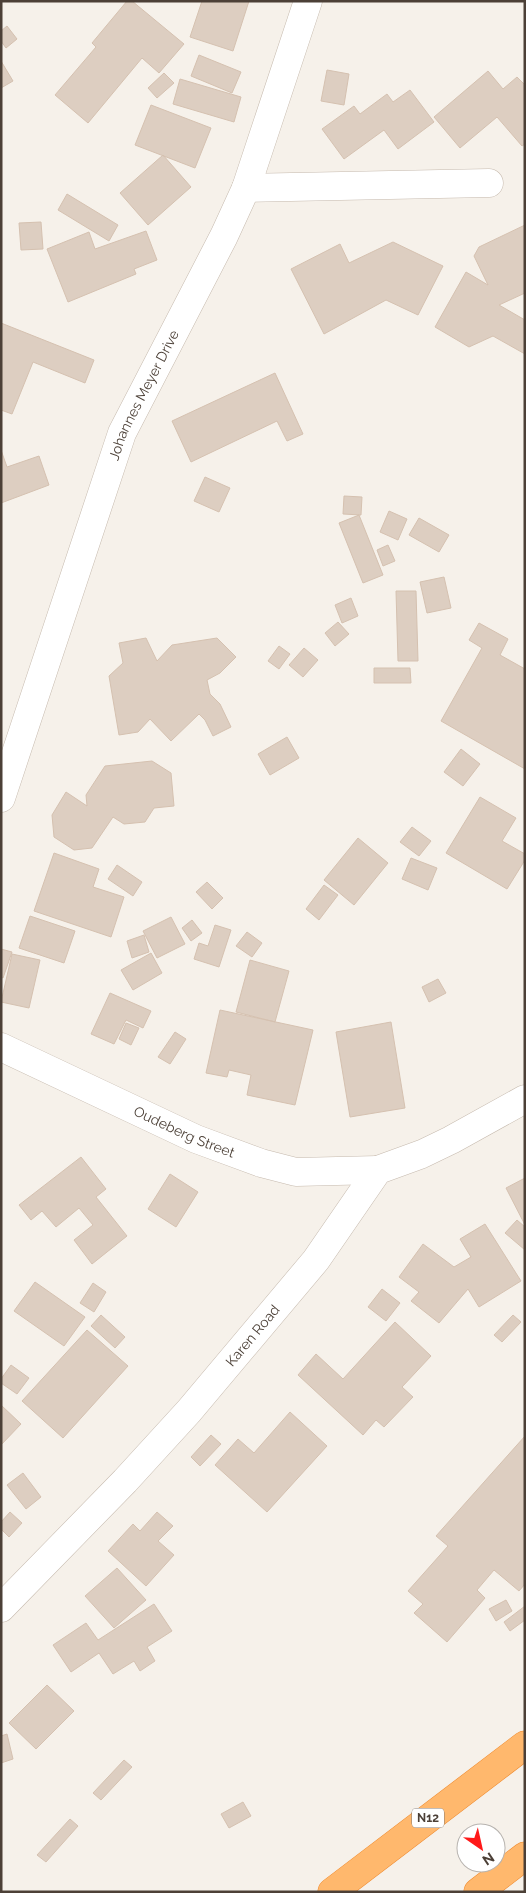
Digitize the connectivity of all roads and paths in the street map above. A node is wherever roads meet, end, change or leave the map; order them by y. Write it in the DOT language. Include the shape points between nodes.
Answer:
graph roads {
  1 [pos="308,1"];
  2 [pos="489,183"];
  3 [pos="246,188"];
  4 [pos="1,798"];
  5 [pos="1,1047"];
  6 [pos="525,1099"];
  7 [pos="378,1170"];
  8 [pos="1,1608"];
  9 [pos="525,1745"];
  10 [pos="525,1856"];
  11 [pos="332,1892"];
  12 [pos="478,1892"];
  1 -- 3 [label="street, Johannes Meyer Drive"];
  2 -- 3 [label="street"];
  3 -- 4 [label="street, Johannes Meyer Drive" via="122,433"];
  5 -- 7 [label="street, Oudeberg Street" via="196,1139 261,1164 296,1172"];
  6 -- 7 [label="street" via="451,1140"];
  7 -- 8 [label="street, Karen Road" via="316,1260 189,1411"];
  9 -- 11 [label="highway, N12"];
  10 -- 12 [label="highway"];
}
